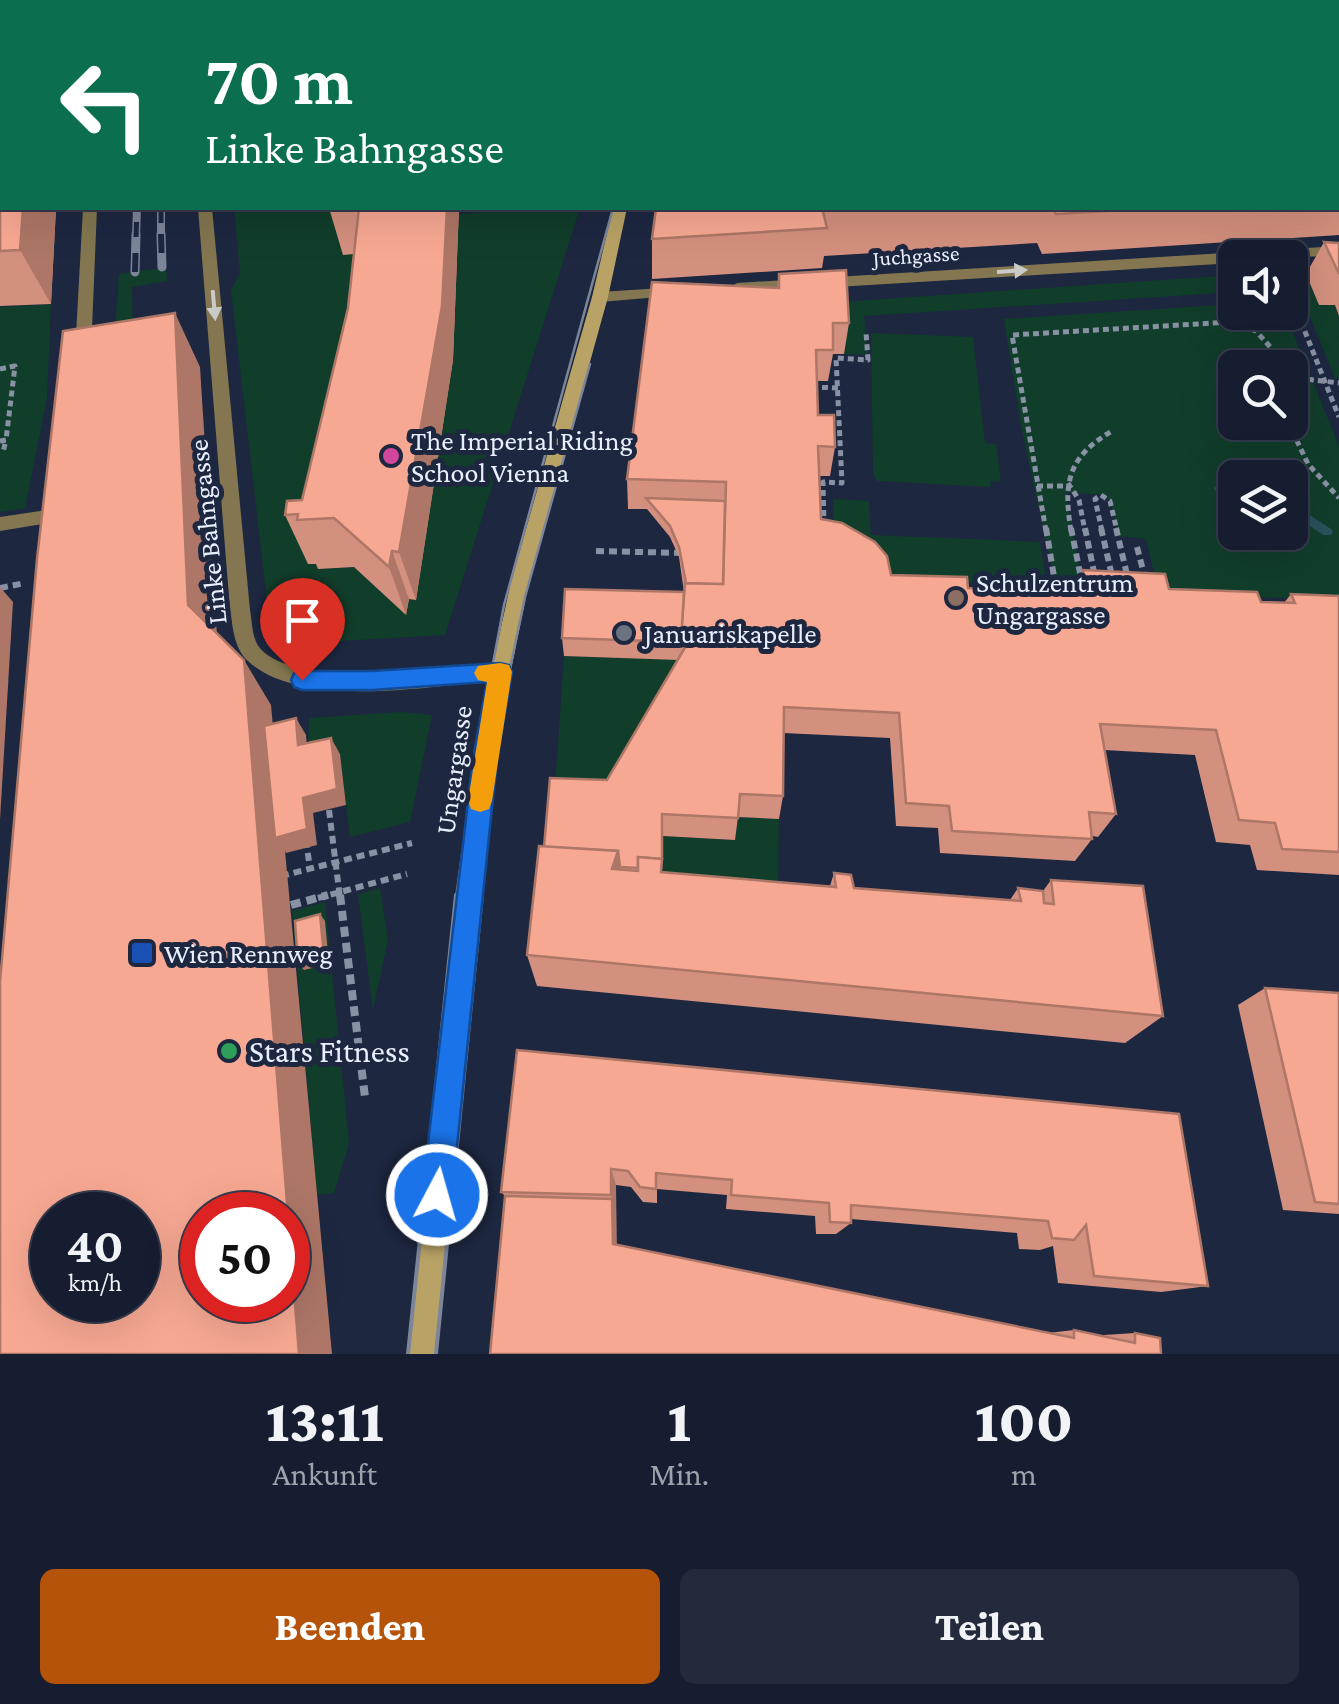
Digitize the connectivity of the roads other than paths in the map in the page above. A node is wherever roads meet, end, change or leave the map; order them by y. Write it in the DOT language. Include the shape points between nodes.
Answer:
graph roads {
  1 [pos="90,210"];
  2 [pos="206,210"];
  3 [pos="620,210"];
  4 [pos="1339,251"];
  5 [pos="1308,253"];
  6 [pos="1218,259"];
  7 [pos="724,289"];
  8 [pos="705,290"];
  9 [pos="600,297"];
  10 [pos="82,368"];
  11 [pos="70,490"];
  12 [pos="0,524"];
  13 [pos="500,672"];
  14 [pos="421,1354"];
  1 -- 10 [label="street"];
  2 -- 13 [label="street, Linke Bahngasse, one-way" via="249,651 267,668 302,680"];
  3 -- 9 [label="main road, Ungargasse"];
  4 -- 5 [label="street, Juchgasse"];
  7 -- 6 [label="street, Juchgasse, one-way"];
  8 -- 9 [label="street"];
  9 -- 13 [label="main road, Ungargasse"];
  11 -- 12 [label="street" via="66,523"];
  13 -- 14 [label="main road, Ungargasse" via="481,789"];
}
